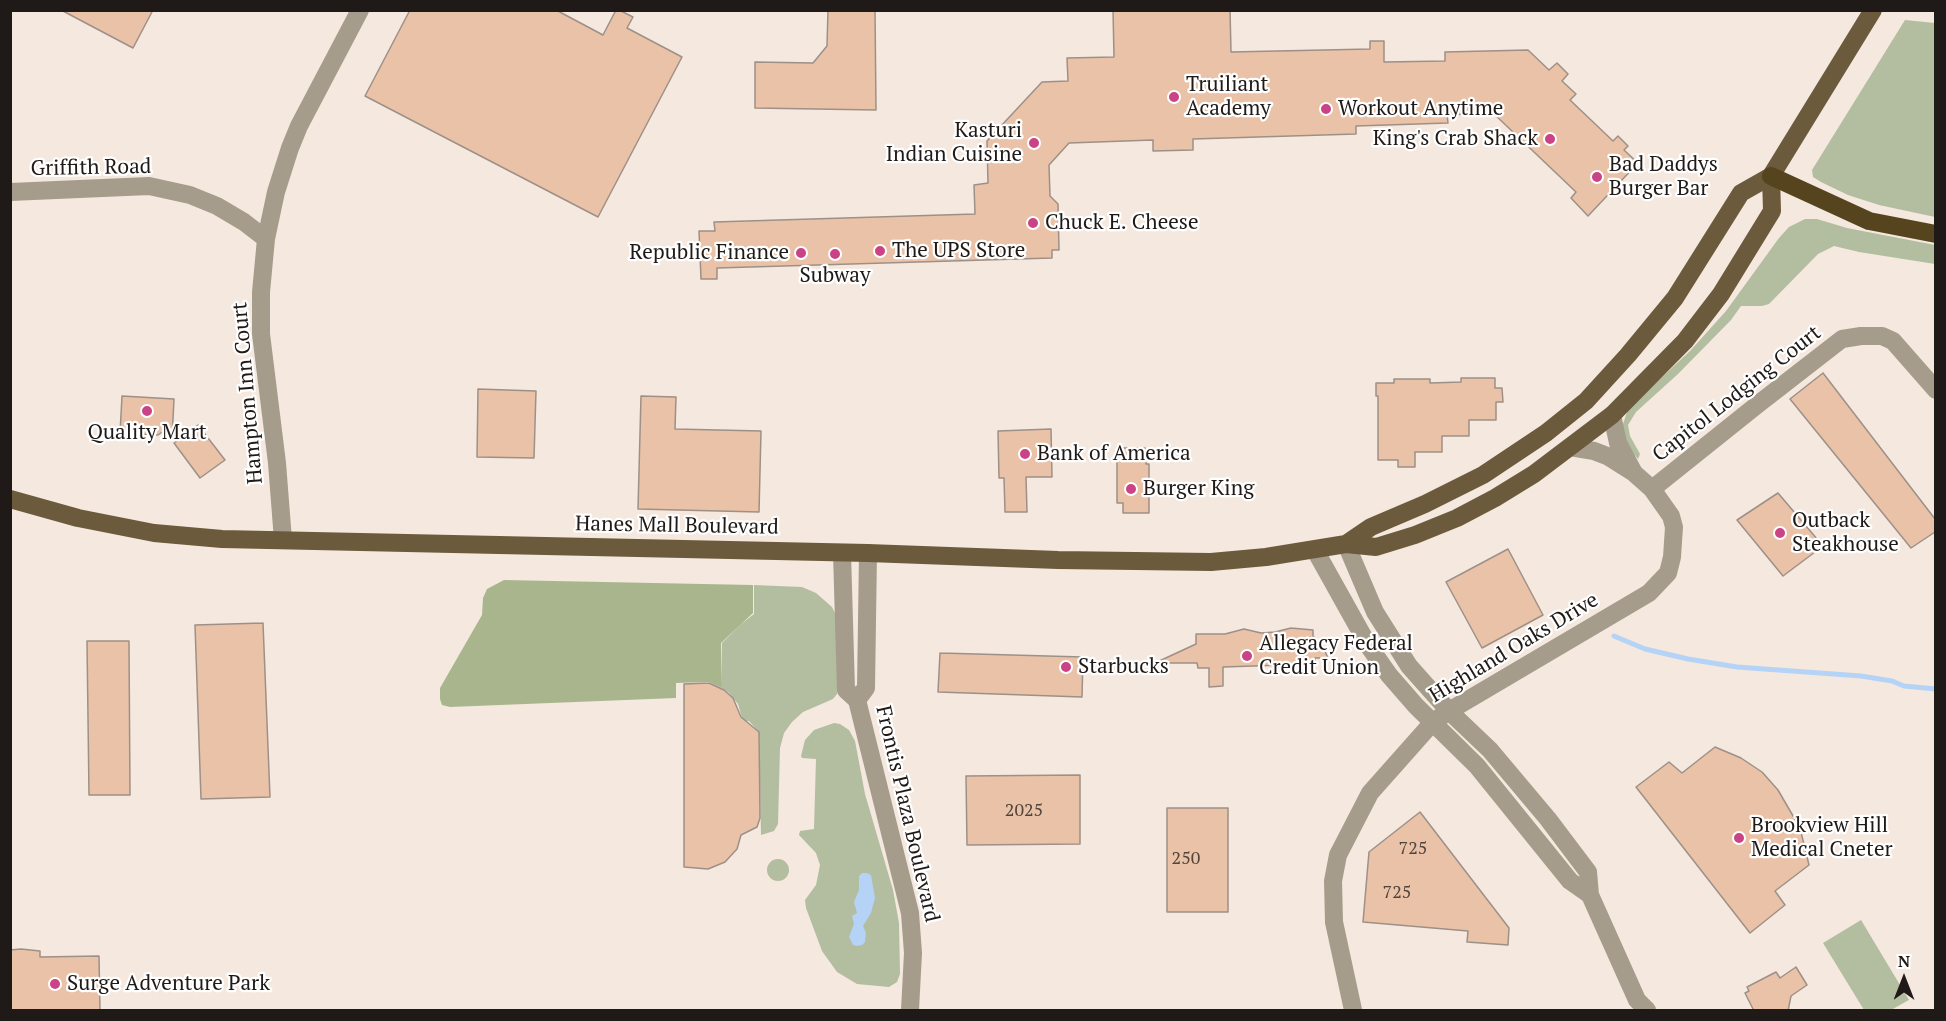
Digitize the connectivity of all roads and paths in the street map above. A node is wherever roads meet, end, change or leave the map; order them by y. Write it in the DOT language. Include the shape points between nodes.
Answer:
graph roads {
  1 [pos="360,10"];
  2 [pos="1873,10"];
  3 [pos="1771,176"];
  4 [pos="10,192"];
  5 [pos="1935,234"];
  6 [pos="266,239"];
  7 [pos="1935,390"];
  8 [pos="1612,415"];
  9 [pos="1570,447"];
  10 [pos="1634,473"];
  11 [pos="1652,489"];
  12 [pos="10,499"];
  13 [pos="283,540"];
  14 [pos="1346,544"];
  15 [pos="1315,550"];
  16 [pos="842,553"];
  17 [pos="868,553"];
  18 [pos="857,700"];
  19 [pos="1449,711"];
  20 [pos="1433,722"];
  21 [pos="1590,895"];
  22 [pos="910,1011"];
  23 [pos="1353,1011"];
  24 [pos="1647,1011"];
  1 -- 6 [label="street, Hampton Inn Court" via="299,126 276,192"];
  2 -- 3 [label="main road, Hanes Mall Boulevard"];
  3 -- 5 [label="highway" via="1869,221"];
  3 -- 8 [label="main road, Hanes Mall Boulevard" via="1772,211 1721,294 1685,341"];
  3 -- 14 [label="main road, Hanes Mall Boulevard" via="1741,194 1675,298 1628,355 1569,416 1483,475 1371,526"];
  4 -- 6 [label="street, Griffith Road" via="149,186 217,206"];
  6 -- 13 [label="street, Hampton Inn Court" via="261,334"];
  7 -- 11 [label="street, Capitol Lodging Court" via="1893,341 1882,336 1842,339"];
  8 -- 9 [label="main road, Hanes Mall Boulevard"];
  8 -- 10 [label="street, Highland Oaks Drive" via="1618,443"];
  9 -- 10 [label="street, Highland Oaks Drive" via="1600,453"];
  9 -- 14 [label="main road, Hanes Mall Boulevard" via="1534,474 1457,518 1376,547"];
  10 -- 11 [label="street, Highland Oaks Drive"];
  11 -- 19 [label="street, Highland Oaks Drive" via="1674,527 1668,573 1649,593"];
  12 -- 13 [label="main road, Hanes Mall Boulevard" via="154,533"];
  13 -- 16 [label="main road, Hanes Mall Boulevard"];
  14 -- 15 [label="main road, Hanes Mall Boulevard"];
  14 -- 19 [label="street" via="1389,635 1409,666"];
  15 -- 17 [label="main road, Hanes Mall Boulevard" via="1211,562"];
  15 -- 20 [label="street" via="1368,645 1389,675"];
  16 -- 17 [label="main road, Hanes Mall Boulevard"];
  16 -- 18 [label="street, Frontis Plaza Boulevard" via="846,690"];
  17 -- 18 [label="street, Frontis Plaza Boulevard" via="866,688"];
  18 -- 22 [label="street, Frontis Plaza Boulevard" via="910,913"];
  19 -- 20 [label="street, Highland Oaks Drive"];
  19 -- 21 [label="street" via="1490,750 1555,828 1588,872"];
  20 -- 21 [label="street" via="1478,766 1570,882"];
  20 -- 23 [label="street, Highland Oaks Drive" via="1370,793 1338,855 1333,881 1334,922"];
  21 -- 24 [label="street" via="1637,1000"];
}
